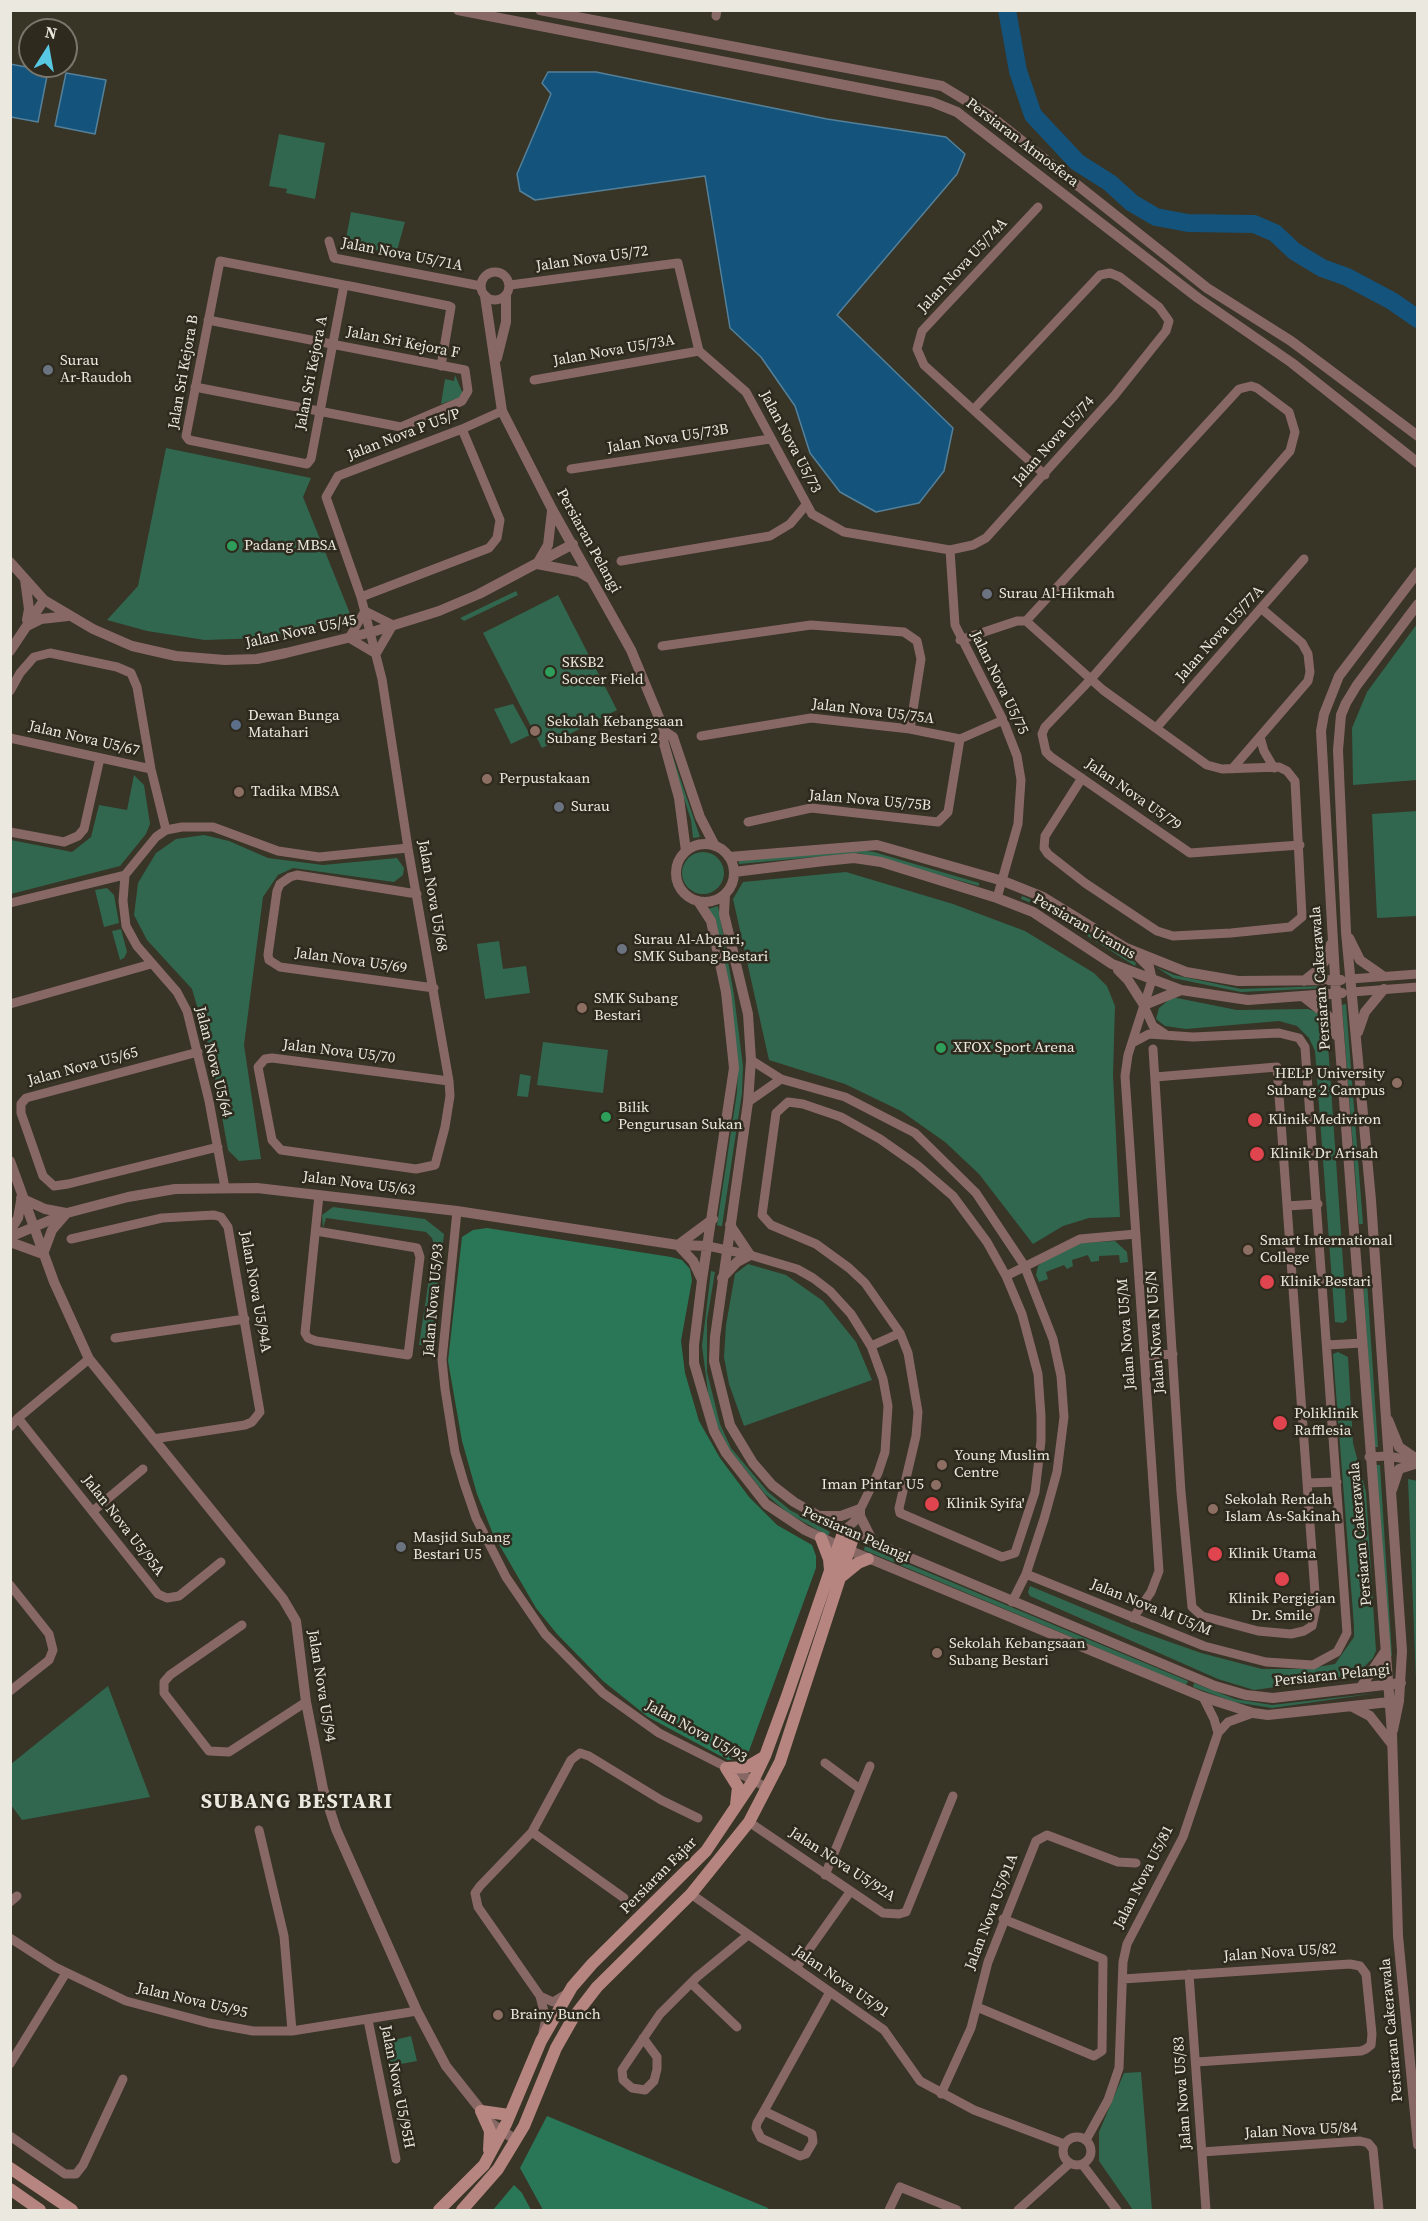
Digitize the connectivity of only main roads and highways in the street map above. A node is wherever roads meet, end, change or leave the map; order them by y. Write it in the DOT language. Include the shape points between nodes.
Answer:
graph roads {
  1 [pos="851,1529"];
  2 [pos="820,1538"];
  3 [pos="868,1559"];
  4 [pos="836,1575"];
  5 [pos="765,1756"];
  6 [pos="735,1810"];
  7 [pos="509,2115"];
  8 [pos="486,2160"];
  9 [pos="10,2168"];
  10 [pos="10,2189"];
  11 [pos="40,2211"];
  12 [pos="72,2211"];
  13 [pos="439,2211"];
  14 [pos="462,2211"];
  1 -- 4 [label="main road"];
  2 -- 4 [label="main road"];
  3 -- 4 [label="main road"];
  4 -- 5 [label="main road, Persiaran Fajar"];
  4 -- 14 [label="main road" via="819,1647 768,1788 749,1822 691,1894 597,1987 573,2018 516,2140 498,2169"];
  5 -- 6 [label="main road, Persiaran Fajar"];
  5 -- 6 [label="main road" via="747,1767 726,1768 738,1786"];
  6 -- 7 [label="main road, Persiaran Fajar" via="706,1851 592,1964 573,1988 541,2041"];
  7 -- 8 [label="main road, Persiaran Fajar"];
  7 -- 8 [label="main road" via="481,2111 491,2140"];
  8 -- 13 [label="main road, Persiaran Fajar"];
  9 -- 12 [label="main road"];
  10 -- 11 [label="main road"];
}
